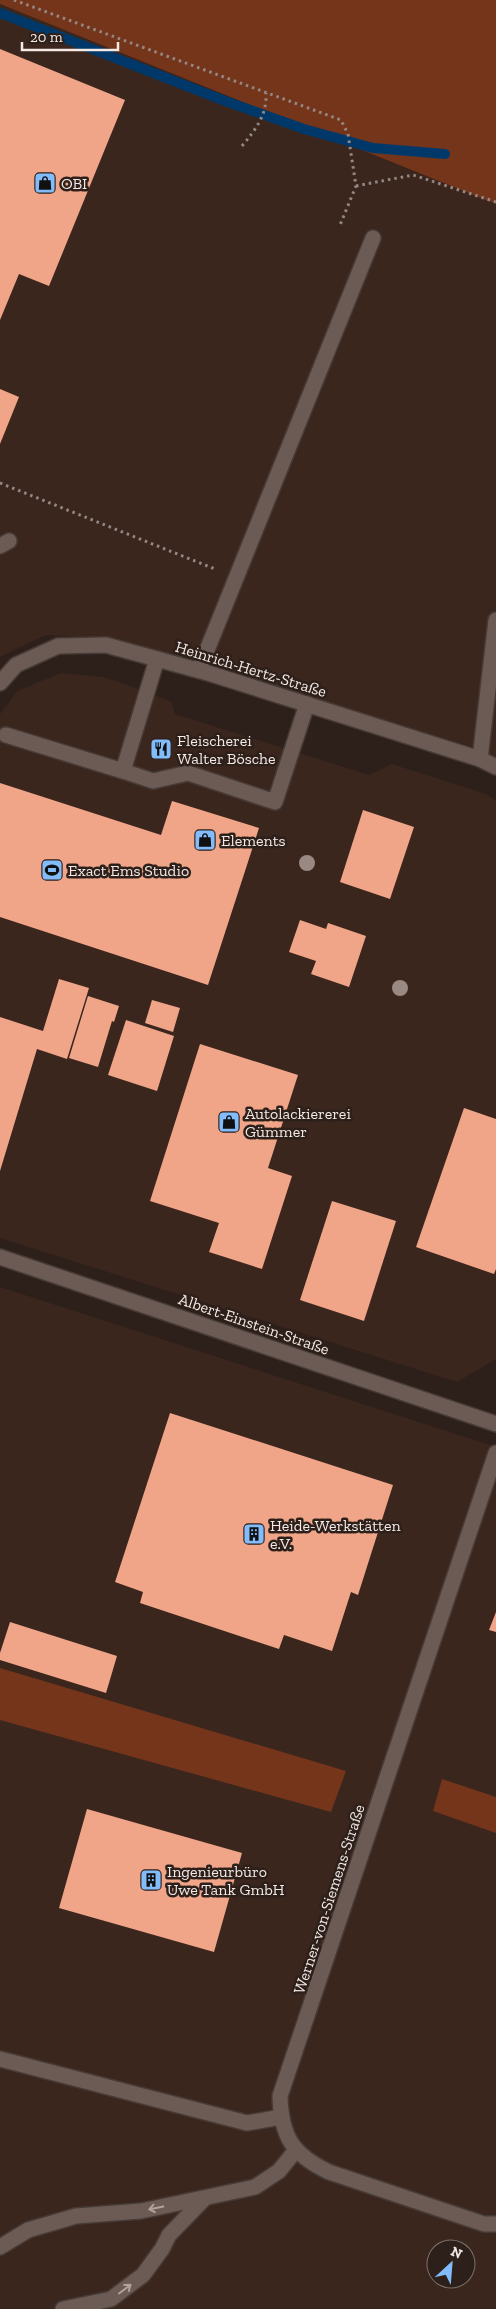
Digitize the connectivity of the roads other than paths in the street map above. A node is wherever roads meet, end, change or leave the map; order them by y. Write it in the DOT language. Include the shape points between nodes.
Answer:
graph roads {
  1 [pos="373,238"];
  2 [pos="496,620"];
  3 [pos="157,659"];
  4 [pos="199,670"];
  5 [pos="0,683"];
  6 [pos="307,704"];
  7 [pos="6,735"];
  8 [pos="480,759"];
  9 [pos="496,766"];
  10 [pos="123,771"];
  11 [pos="0,1257"];
  12 [pos="496,1424"];
  13 [pos="496,1453"];
  14 [pos="0,2059"];
  15 [pos="281,2117"];
  16 [pos="296,2150"];
  17 [pos="204,2199"];
  18 [pos="496,2224"];
  19 [pos="0,2247"];
  20 [pos="63,2309"];
  1 -- 4 [label="street"];
  2 -- 8 [label="street"];
  3 -- 4 [label="street, Heinrich-Hertz-Straße"];
  3 -- 5 [label="street, Heinrich-Hertz-Straße" via="106,645 58,646 16,665"];
  3 -- 10 [label="street"];
  4 -- 6 [label="street, Heinrich-Hertz-Straße"];
  6 -- 8 [label="street, Heinrich-Hertz-Straße"];
  6 -- 10 [label="street" via="275,802 188,773 153,781"];
  7 -- 10 [label="street"];
  8 -- 9 [label="street, Heinrich-Hertz-Straße"];
  11 -- 12 [label="street, Albert-Einstein-Straße"];
  13 -- 15 [label="street, Werner-von-Siemens-Straße" via="280,2096"];
  14 -- 15 [label="street" via="248,2123"];
  15 -- 16 [label="street, Werner-von-Siemens-Straße"];
  16 -- 17 [label="street" via="279,2171 255,2187"];
  16 -- 18 [label="street, Werner-von-Siemens-Straße" via="310,2163 329,2172 484,2224"];
  17 -- 19 [label="street, one-way" via="141,2211 76,2216 28,2230"];
  20 -- 17 [label="street, one-way" via="111,2299 143,2275 169,2235"];
}
